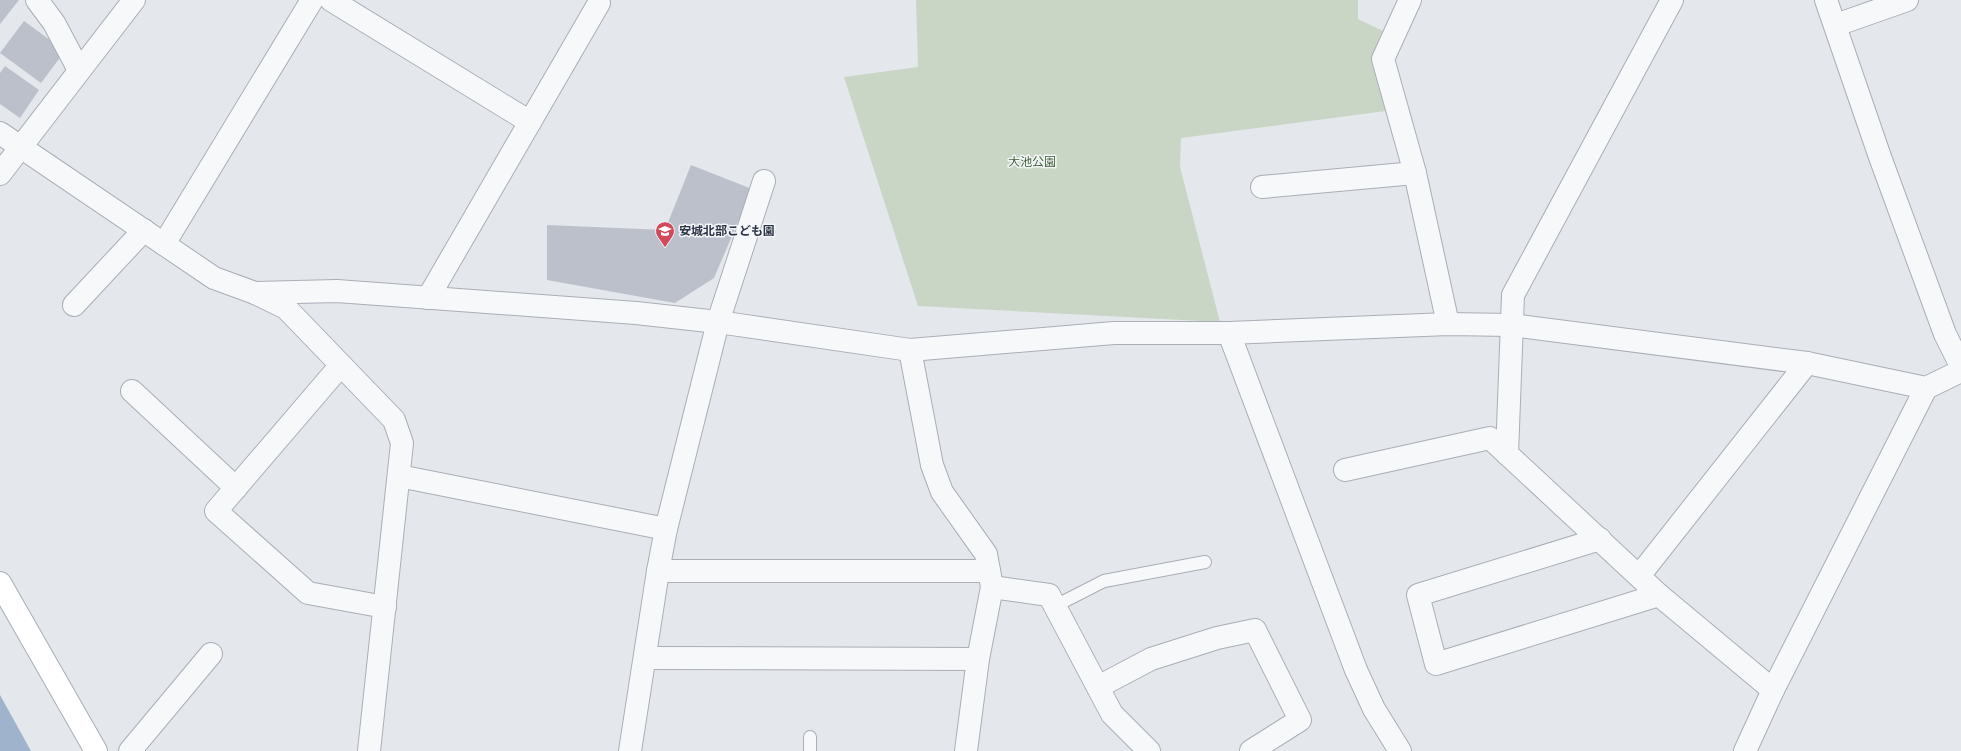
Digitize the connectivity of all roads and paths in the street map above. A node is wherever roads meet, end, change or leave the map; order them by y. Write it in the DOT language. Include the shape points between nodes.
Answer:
graph roads {
  1 [pos="37,0"];
  2 [pos="134,0"];
  3 [pos="312,0"];
  4 [pos="332,0"];
  5 [pos="1410,0"];
  6 [pos="1672,0"];
  7 [pos="1826,0"];
  8 [pos="1907,0"];
  9 [pos="599,2"];
  10 [pos="1836,25"];
  11 [pos="79,70"];
  12 [pos="530,122"];
  13 [pos="0,133"];
  14 [pos="20,146"];
  15 [pos="1415,172"];
  16 [pos="0,174"];
  17 [pos="764,181"];
  18 [pos="1262,187"];
  19 [pos="144,230"];
  20 [pos="164,244"];
  21 [pos="255,293"];
  22 [pos="428,298"];
  23 [pos="74,305"];
  24 [pos="718,322"];
  25 [pos="1448,324"];
  26 [pos="1511,325"];
  27 [pos="1229,333"];
  28 [pos="910,350"];
  29 [pos="1807,363"];
  30 [pos="341,365"];
  31 [pos="1961,366"];
  32 [pos="1961,371"];
  33 [pos="1926,388"];
  34 [pos="132,391"];
  35 [pos="1507,454"];
  36 [pos="1345,470"];
  37 [pos="399,476"];
  38 [pos="236,488"];
  39 [pos="666,529"];
  40 [pos="1600,539"];
  41 [pos="1204,562"];
  42 [pos="658,571"];
  43 [pos="1639,576"];
  44 [pos="990,579"];
  45 [pos="0,583"];
  46 [pos="1659,595"];
  47 [pos="1055,606"];
  48 [pos="385,607"];
  49 [pos="211,654"];
  50 [pos="644,658"];
  51 [pos="978,659"];
  52 [pos="1098,686"];
  53 [pos="1773,690"];
  54 [pos="810,737"];
  55 [pos="1748,749"];
  56 [pos="96,751"];
  57 [pos="130,751"];
  58 [pos="369,751"];
  59 [pos="630,751"];
  60 [pos="810,751"];
  61 [pos="966,751"];
  62 [pos="1149,751"];
  63 [pos="1251,751"];
  64 [pos="1400,751"];
  1 -- 11 [label="street" via="54,23"];
  2 -- 11 [label="street"];
  3 -- 20 [label="street"];
  4 -- 12 [label="street"];
  5 -- 15 [label="street" via="1383,59"];
  6 -- 26 [label="street" via="1513,295"];
  7 -- 10 [label="street"];
  8 -- 10 [label="street"];
  9 -- 12 [label="street"];
  10 -- 31 [label="street" via="1880,157 1940,319"];
  11 -- 14 [label="street"];
  12 -- 22 [label="street"];
  13 -- 14 [label="street"];
  14 -- 16 [label="street"];
  14 -- 19 [label="street"];
  15 -- 18 [label="street"];
  15 -- 25 [label="street"];
  17 -- 24 [label="street"];
  19 -- 20 [label="street"];
  19 -- 23 [label="street"];
  20 -- 21 [label="street" via="214,278"];
  21 -- 22 [label="street" via="337,291"];
  21 -- 30 [label="street" via="286,308"];
  22 -- 24 [label="street" via="636,312"];
  24 -- 28 [label="street"];
  24 -- 39 [label="street"];
  25 -- 26 [label="street"];
  25 -- 27 [label="street"];
  26 -- 29 [label="street"];
  26 -- 35 [label="street"];
  27 -- 28 [label="street" via="1114,333"];
  27 -- 64 [label="street" via="1356,670 1374,709"];
  28 -- 44 [label="street" via="932,465 942,492 986,554"];
  29 -- 33 [label="street"];
  29 -- 43 [label="street"];
  30 -- 37 [label="street" via="394,420 402,443"];
  30 -- 38 [label="street"];
  32 -- 33 [label="street"];
  33 -- 53 [label="street"];
  34 -- 38 [label="street"];
  35 -- 36 [label="street" via="1490,438"];
  35 -- 40 [label="street"];
  37 -- 39 [label="street"];
  37 -- 48 [label="street"];
  38 -- 48 [label="street" via="216,511 308,593"];
  39 -- 42 [label="street"];
  40 -- 43 [label="street"];
  40 -- 46 [label="street" via="1418,595 1436,664"];
  41 -- 47 [label="lane" via="1104,581"];
  42 -- 44 [label="street"];
  42 -- 50 [label="street"];
  43 -- 46 [label="street"];
  44 -- 47 [label="street" via="1048,595"];
  44 -- 51 [label="street"];
  45 -- 56 [label="street"];
  46 -- 53 [label="street"];
  47 -- 52 [label="street"];
  48 -- 58 [label="street"];
  49 -- 57 [label="street"];
  50 -- 51 [label="street"];
  50 -- 59 [label="street"];
  51 -- 61 [label="street"];
  52 -- 62 [label="street" via="1112,714"];
  52 -- 63 [label="street" via="1150,660 1217,638 1255,630 1300,720"];
  53 -- 55 [label="street"];
  54 -- 60 [label="lane"];
}
